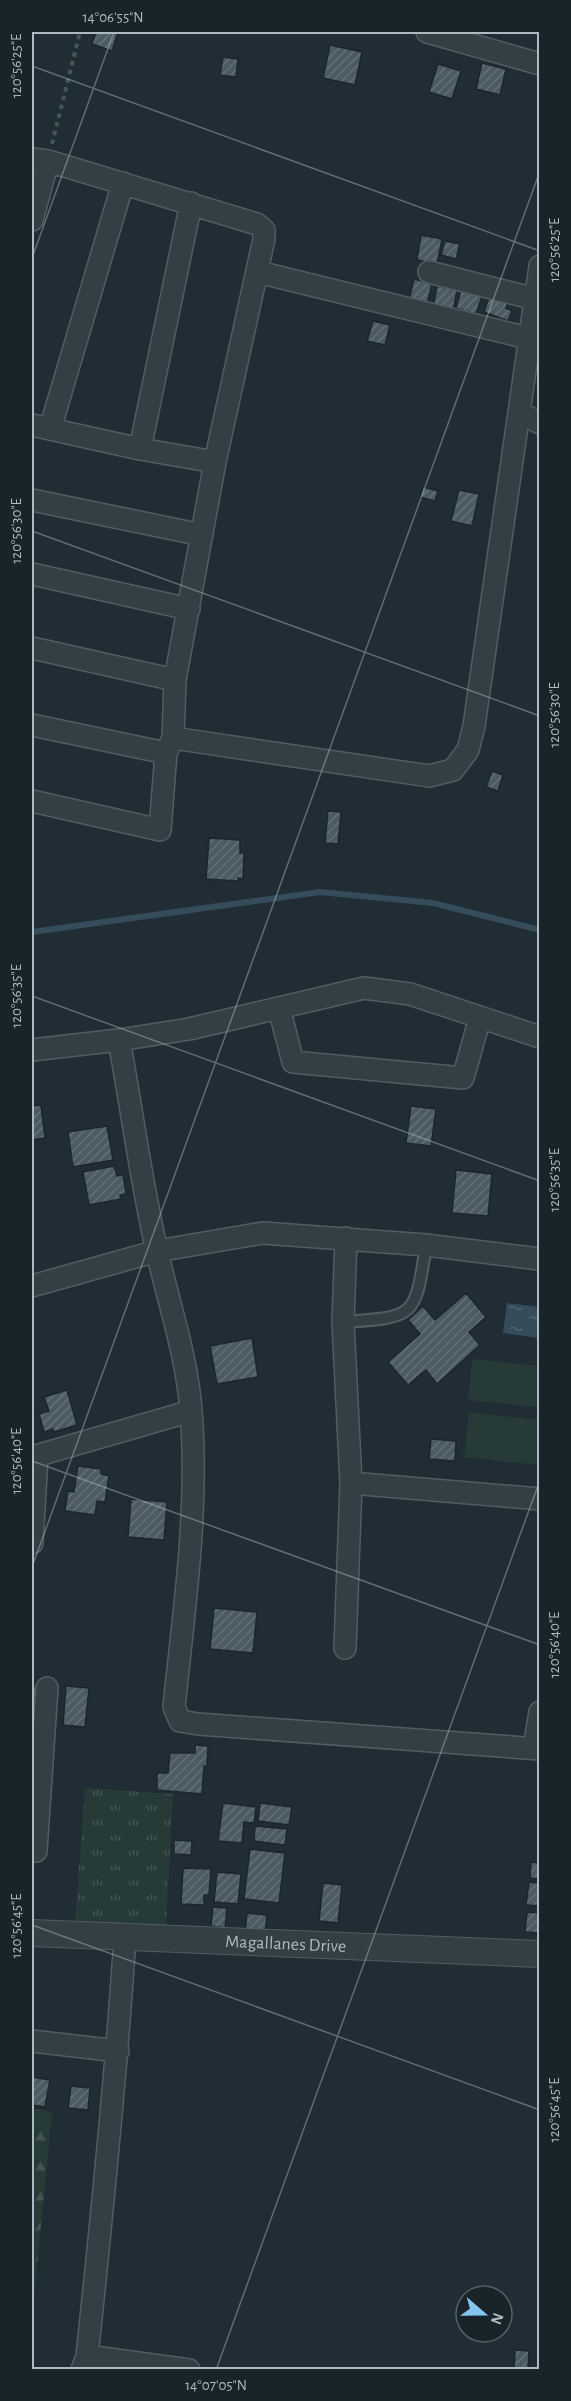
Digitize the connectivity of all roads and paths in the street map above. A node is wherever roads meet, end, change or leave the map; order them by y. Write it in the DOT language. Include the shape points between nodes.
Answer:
graph roads {
  1 [pos="80,32"];
  2 [pos="427,32"];
  3 [pos="540,64"];
  4 [pos="40,160"];
  5 [pos="123,183"];
  6 [pos="191,203"];
  7 [pos="32,220"];
  8 [pos="540,266"];
  9 [pos="258,272"];
  10 [pos="429,272"];
  11 [pos="534,320"];
  12 [pos="520,413"];
  13 [pos="540,423"];
  14 [pos="41,427"];
  15 [pos="140,449"];
  16 [pos="215,462"];
  17 [pos="32,500"];
  18 [pos="202,535"];
  19 [pos="32,574"];
  20 [pos="189,609"];
  21 [pos="32,648"];
  22 [pos="175,680"];
  23 [pos="32,725"];
  24 [pos="170,745"];
  25 [pos="32,801"];
  26 [pos="279,1008"];
  27 [pos="480,1018"];
  28 [pos="540,1037"];
  29 [pos="119,1040"];
  30 [pos="32,1050"];
  31 [pos="346,1238"];
  32 [pos="426,1245"];
  33 [pos="157,1251"];
  34 [pos="540,1259"];
  35 [pos="32,1286"];
  36 [pos="343,1322"];
  37 [pos="191,1411"];
  38 [pos="34,1456"];
  39 [pos="351,1483"];
  40 [pos="540,1499"];
  41 [pos="32,1543"];
  42 [pos="345,1648"];
  43 [pos="47,1688"];
  44 [pos="540,1712"];
  45 [pos="38,1723"];
  46 [pos="537,1748"];
  47 [pos="37,1765"];
  48 [pos="32,1851"];
  49 [pos="32,1933"];
  50 [pos="125,1937"];
  51 [pos="540,1954"];
  52 [pos="32,2041"];
  53 [pos="118,2051"];
  54 [pos="85,2363"];
  55 [pos="189,2370"];
  1 -- 4 [label="path"];
  2 -- 3 [label="street"];
  4 -- 5 [label="street"];
  4 -- 7 [label="street"];
  5 -- 6 [label="street"];
  5 -- 14 [label="street"];
  6 -- 9 [label="street" via="256,224 264,231"];
  6 -- 15 [label="street"];
  8 -- 11 [label="street"];
  9 -- 11 [label="street"];
  9 -- 16 [label="street"];
  10 -- 11 [label="street"];
  11 -- 12 [label="street"];
  12 -- 13 [label="street"];
  12 -- 24 [label="street" via="474,726 468,750 453,770 429,776"];
  14 -- 15 [label="street"];
  15 -- 16 [label="street"];
  16 -- 18 [label="street"];
  17 -- 18 [label="street"];
  18 -- 20 [label="street"];
  19 -- 20 [label="street"];
  20 -- 22 [label="street"];
  21 -- 22 [label="street"];
  22 -- 24 [label="street"];
  23 -- 24 [label="street"];
  24 -- 25 [label="street" via="160,830"];
  26 -- 27 [label="street" via="364,988 410,994"];
  26 -- 27 [label="street" via="293,1062 463,1078"];
  26 -- 29 [label="street"];
  27 -- 28 [label="street"];
  29 -- 30 [label="street"];
  29 -- 33 [label="street"];
  31 -- 32 [label="street"];
  31 -- 33 [label="street" via="262,1233"];
  31 -- 36 [label="street"];
  32 -- 34 [label="street"];
  32 -- 36 [label="lane" via="417,1299 406,1312 392,1319"];
  33 -- 35 [label="street"];
  33 -- 37 [label="street" via="182,1343"];
  36 -- 39 [label="street"];
  37 -- 38 [label="street"];
  37 -- 46 [label="street" via="194,1482 174,1707 180,1721"];
  38 -- 41 [label="street"];
  39 -- 40 [label="street"];
  39 -- 42 [label="street"];
  43 -- 45 [label="street"];
  44 -- 46 [label="street"];
  45 -- 47 [label="street"];
  47 -- 48 [label="street" via="36,1851"];
  49 -- 50 [label="street, Magallanes Drive"];
  50 -- 51 [label="street, Magallanes Drive"];
  50 -- 53 [label="street"];
  52 -- 53 [label="street"];
  53 -- 54 [label="street"];
  54 -- 55 [label="street"];
}
